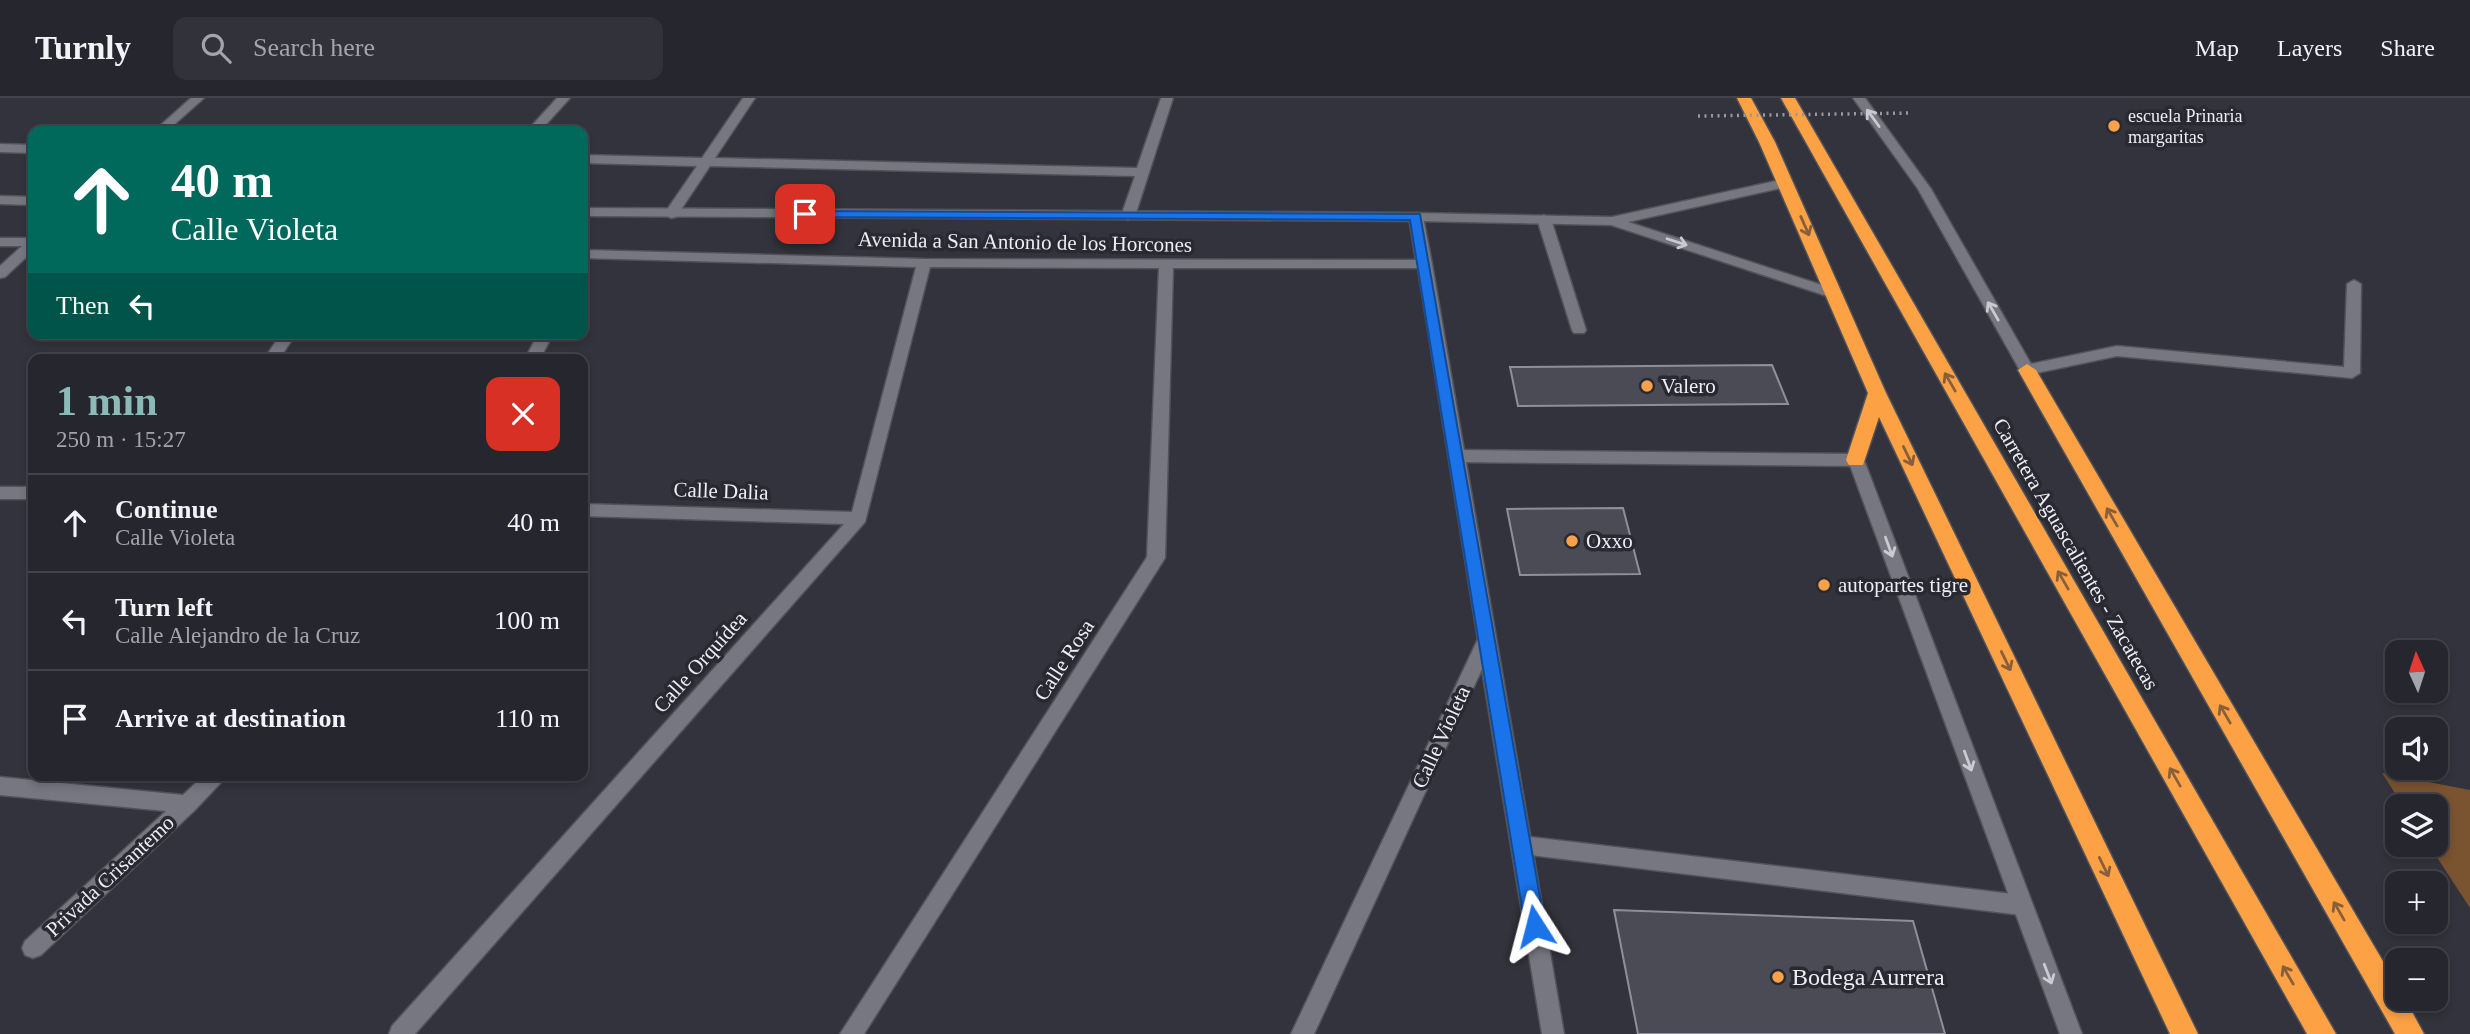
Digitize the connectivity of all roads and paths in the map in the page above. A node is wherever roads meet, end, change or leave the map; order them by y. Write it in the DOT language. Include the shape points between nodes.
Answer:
graph roads {
  1 [pos="198,98"];
  2 [pos="564,98"];
  3 [pos="749,98"];
  4 [pos="1167,98"];
  5 [pos="1730,98"];
  6 [pos="1744,98"];
  7 [pos="1788,98"];
  8 [pos="1859,98"];
  9 [pos="1912,113"];
  10 [pos="1698,116"];
  11 [pos="166,126"];
  12 [pos="538,126"];
  13 [pos="1767,142"];
  14 [pos="0,148"];
  15 [pos="28,149"];
  16 [pos="588,159"];
  17 [pos="706,161"];
  18 [pos="1143,172"];
  19 [pos="1785,183"];
  20 [pos="0,200"];
  21 [pos="28,201"];
  22 [pos="588,212"];
  23 [pos="671,214"];
  24 [pos="1128,216"];
  25 [pos="1416,216"];
  26 [pos="1544,219"];
  27 [pos="1612,221"];
  28 [pos="0,242"];
  29 [pos="28,243"];
  30 [pos="28,248"];
  31 [pos="588,254"];
  32 [pos="925,263"];
  33 [pos="1425,264"];
  34 [pos="1166,265"];
  35 [pos="0,274"];
  36 [pos="2354,284"];
  37 [pos="1835,293"];
  38 [pos="1579,330"];
  39 [pos="2027,370"];
  40 [pos="1877,393"];
  41 [pos="1458,456"];
  42 [pos="1856,460"];
  43 [pos="0,493"];
  44 [pos="28,493"];
  45 [pos="588,510"];
  46 [pos="859,518"];
  47 [pos="1488,636"];
  48 [pos="212,781"];
  49 [pos="0,786"];
  50 [pos="188,804"];
  51 [pos="1522,845"];
  52 [pos="2021,905"];
  53 [pos="33,948"];
  54 [pos="400,1034"];
  55 [pos="851,1034"];
  56 [pos="1302,1034"];
  57 [pos="1553,1034"];
  58 [pos="2071,1034"];
  59 [pos="2184,1034"];
  60 [pos="2322,1034"];
  61 [pos="2410,1034"];
  1 -- 11 [label="street"];
  2 -- 12 [label="street"];
  3 -- 17 [label="street"];
  4 -- 18 [label="street"];
  5 -- 13 [label="highway"];
  6 -- 13 [label="highway"];
  60 -- 7 [label="highway, Carretera Aguascalientes - Zacatecas, one-way"];
  39 -- 8 [label="street, one-way" via="1924,189"];
  9 -- 10 [label="path, bridge"];
  13 -- 19 [label="highway"];
  14 -- 15 [label="street"];
  16 -- 17 [label="street"];
  17 -- 18 [label="street"];
  17 -- 23 [label="street"];
  18 -- 24 [label="street"];
  19 -- 27 [label="street"];
  19 -- 37 [label="highway, one-way"];
  20 -- 21 [label="street"];
  22 -- 23 [label="street"];
  23 -- 24 [label="street"];
  24 -- 25 [label="street"];
  25 -- 26 [label="street"];
  25 -- 33 [label="street"];
  26 -- 27 [label="street"];
  26 -- 38 [label="street"];
  27 -- 37 [label="street, one-way"];
  28 -- 29 [label="street"];
  30 -- 35 [label="street"];
  31 -- 32 [label="street, Avenida a San Antonio de los Horcones"];
  32 -- 34 [label="street, Avenida a San Antonio de los Horcones"];
  32 -- 46 [label="street, Calle Orquídea"];
  33 -- 34 [label="street, Avenida a San Antonio de los Horcones"];
  33 -- 41 [label="street"];
  34 -- 55 [label="street, Calle Rosa" via="1156,558"];
  36 -- 39 [label="street" via="2352,373 2118,351"];
  37 -- 40 [label="highway"];
  61 -- 39 [label="highway, one-way"];
  40 -- 42 [label="highway"];
  40 -- 59 [label="highway, one-way"];
  41 -- 42 [label="street"];
  41 -- 47 [label="street"];
  42 -- 52 [label="street, one-way"];
  43 -- 44 [label="street"];
  45 -- 46 [label="street, Calle Dalia"];
  46 -- 54 [label="street, Calle Orquídea"];
  47 -- 51 [label="street"];
  47 -- 56 [label="street, Calle Violeta"];
  48 -- 50 [label="street, Privada Crisantemo"];
  49 -- 50 [label="street, Privada Crisantemo"];
  50 -- 53 [label="street, Privada Crisantemo"];
  51 -- 52 [label="street"];
  51 -- 57 [label="street"];
  52 -- 58 [label="street, one-way"];
}
